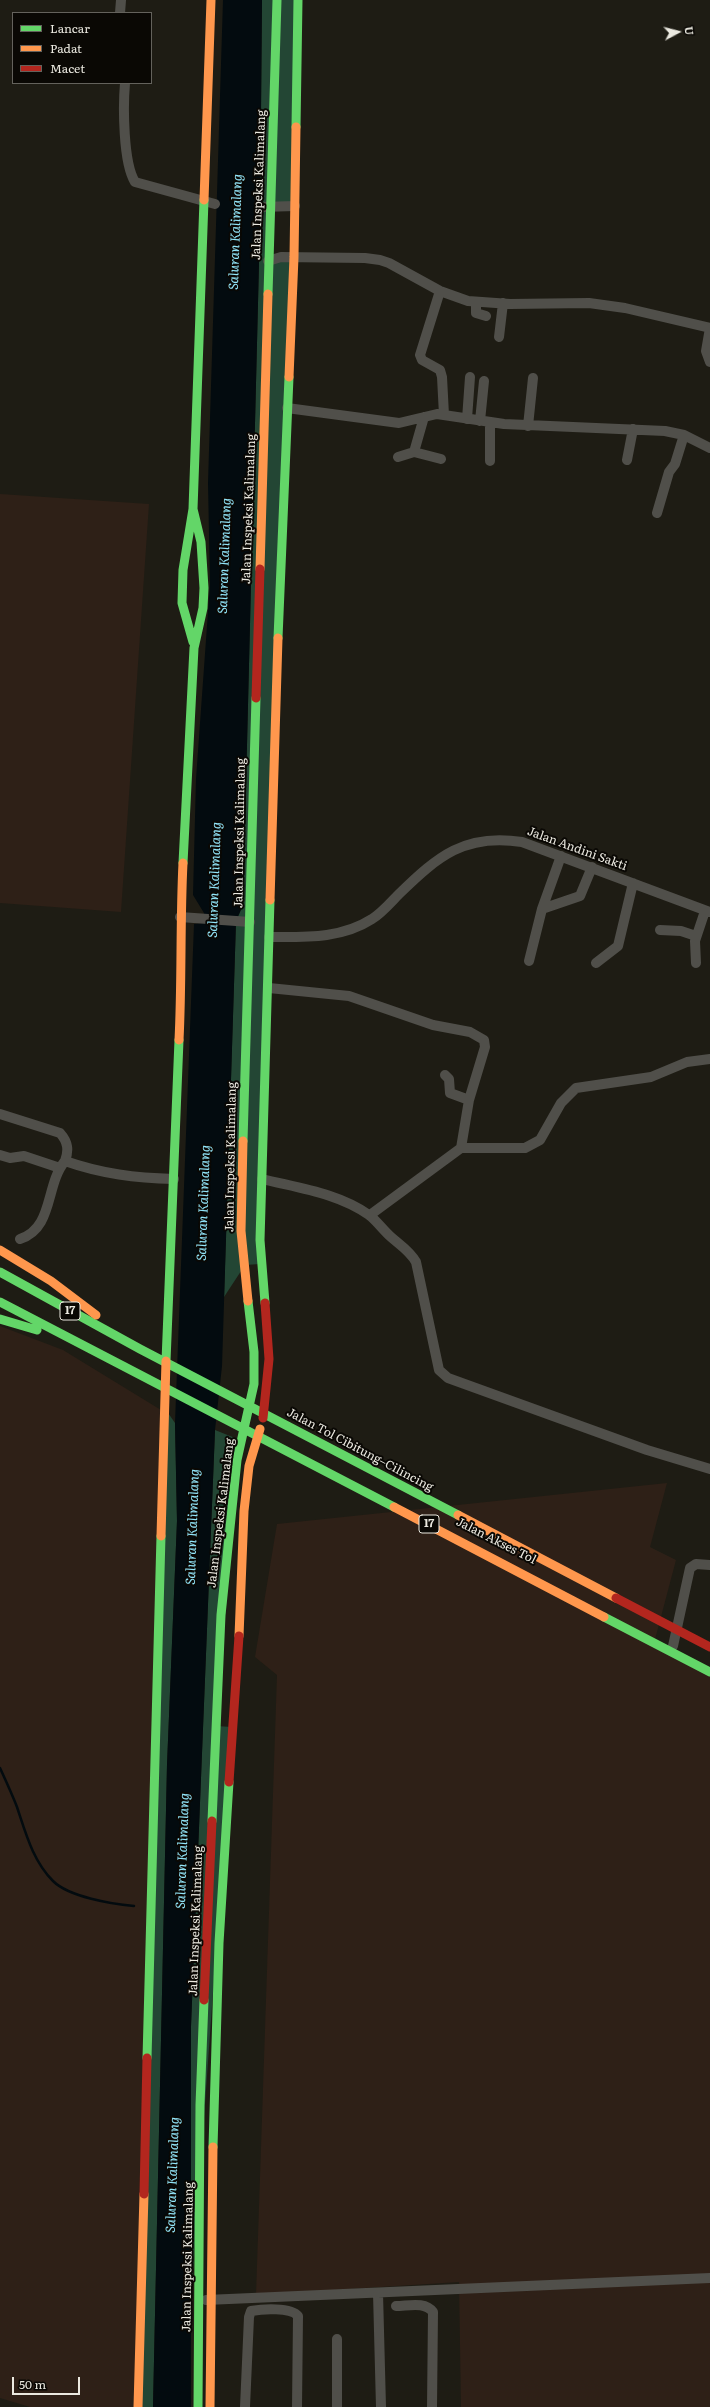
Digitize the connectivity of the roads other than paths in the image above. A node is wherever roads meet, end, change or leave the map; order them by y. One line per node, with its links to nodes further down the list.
1 (121, 0): 5 (street)
2 (211, 0): 7 (main road)
3 (277, 0): 9 (main road, Jalan Inspeksi Kalimalang)
4 (298, 0): 8 (main road)
5 (120, 12)
6 (125, 84): 7 (street)
7 (210, 203): 37 (main road)
8 (295, 206): 9 (street); 10 (main road)
9 (266, 207): 11 (main road, Jalan Inspeksi Kalimalang)
10 (294, 257): 11 (street); 12 (street); 22 (main road)
11 (268, 260): 46 (main road, Jalan Inspeksi Kalimalang)
12 (440, 291): 13 (street); 23 (street)
13 (476, 302): 14 (street); 15 (street)
14 (503, 303): 16 (street); 17 (street)
15 (486, 316)
16 (710, 328): 18 (street)
17 (499, 337)
18 (710, 362)
19 (470, 377): 25 (street)
20 (533, 378): 28 (street)
21 (484, 381): 26 (street)
22 (287, 408): 24 (street); 49 (main road)
23 (444, 415): 24 (street); 25 (street)
24 (424, 417): 32 (street)
25 (467, 420): 26 (street)
26 (480, 421): 27 (street)
27 (490, 422): 28 (street); 36 (street)
28 (528, 426): 29 (street)
29 (633, 429): 30 (street); 35 (street)
30 (684, 435): 31 (street); 38 (street)
31 (710, 448)
32 (414, 452): 33 (street); 34 (street)
33 (398, 457)
34 (441, 459)
35 (627, 460)
36 (490, 461)
37 (194, 509): 39 (main road); 39 (main road)
38 (657, 513)
39 (194, 648): 45 (main road)
40 (561, 856): 41 (street, Jalan Andini Sakti); 43 (street); 49 (street, Jalan Andini Sakti)
41 (592, 867): 42 (street, Jalan Andini Sakti); 43 (street)
42 (633, 883): 44 (street, Jalan Andini Sakti); 51 (street)
43 (542, 909): 50 (street)
44 (708, 911): 48 (street)
45 (180, 917): 46 (street); 61 (main road)
46 (246, 922): 67 (main road, Jalan Inspeksi Kalimalang)
47 (660, 930): 48 (street)
48 (696, 936): 52 (street)
49 (269, 937): 53 (main road)
50 (529, 961)
51 (596, 962)
52 (696, 963)
53 (268, 988): 56 (street); 62 (main road)
54 (710, 1059): 58 (street)
55 (445, 1075): 56 (street)
56 (469, 1100): 58 (street)
57 (0, 1114): 60 (street)
58 (461, 1148): 63 (street)
59 (0, 1155): 60 (street)
60 (63, 1165): 61 (street); 64 (street)
61 (174, 1179): 73 (main road)
62 (262, 1180): 63 (street); 66 (main road)
63 (370, 1216): 79 (street)
64 (20, 1239)
65 (0, 1250): 72 (main road)
66 (260, 1264): 67 (main road); 76 (main road)
67 (245, 1265): 75 (main road, Jalan Inspeksi Kalimalang)
68 (0, 1272): 72 (main road, Jalan Tol Cibitung–Cilincing / 17)
69 (0, 1302): 71 (main road, 17)
70 (0, 1319): 71 (main road)
71 (70, 1340): 86 (main road, 17)
72 (140, 1349): 83 (main road, Jalan Tol Cibitung–Cilincing / 17)
73 (166, 1366): 74 (main road); 75 (main road, Jalan Akses Tol)
74 (165, 1380): 77 (main road, Jalan Akses Tol); 101 (main road)
75 (248, 1410): 76 (main road, Jalan Akses Tol); 77 (main road, Jalan Inspeksi Kalimalang)
76 (263, 1418): 81 (main road, Jalan Akses Tol)
77 (244, 1421): 78 (main road, Jalan Akses Tol); 87 (main road, Jalan Inspeksi Kalimalang)
78 (260, 1429): 82 (main road, Jalan Akses Tol); 88 (main road, Jalan Inspeksi Kalimalang)
79 (710, 1469)
80 (710, 1565): 81 (street)
81 (677, 1634): 82 (street); 84 (main road, Jalan Akses Tol)
82 (673, 1646): 85 (main road, Jalan Akses Tol)
83 (710, 1647)
84 (710, 1652)
85 (710, 1666)
86 (710, 1672)
87 (216, 1726): 88 (main road); 89 (main road, Jalan Inspeksi Kalimalang)
88 (232, 1727): 90 (main road, Jalan Inspeksi Kalimalang)
89 (207, 1942): 90 (main road); 91 (main road, Jalan Inspeksi Kalimalang)
90 (219, 1943): 92 (main road, Jalan Inspeksi Kalimalang)
91 (200, 2105): 92 (main road); 94 (main road, Jalan Inspeksi Kalimalang)
92 (214, 2106): 93 (main road, Jalan Inspeksi Kalimalang)
93 (212, 2206): 94 (main road); 98 (main road, Jalan Inspeksi Kalimalang)
94 (201, 2207): 97 (main road, Jalan Inspeksi Kalimalang)
95 (710, 2278): 96 (street)
96 (378, 2293): 98 (street); 107 (street)
97 (198, 2300): 98 (street); 102 (main road, Jalan Inspeksi Kalimalang)
98 (212, 2301): 103 (main road, Jalan Inspeksi Kalimalang)
99 (396, 2306): 108 (street)
100 (337, 2339): 106 (street)
101 (138, 2407)
102 (198, 2407)
103 (210, 2407)
104 (244, 2407): 105 (street)
105 (297, 2407)
106 (337, 2407)
107 (381, 2407)
108 (432, 2407)

